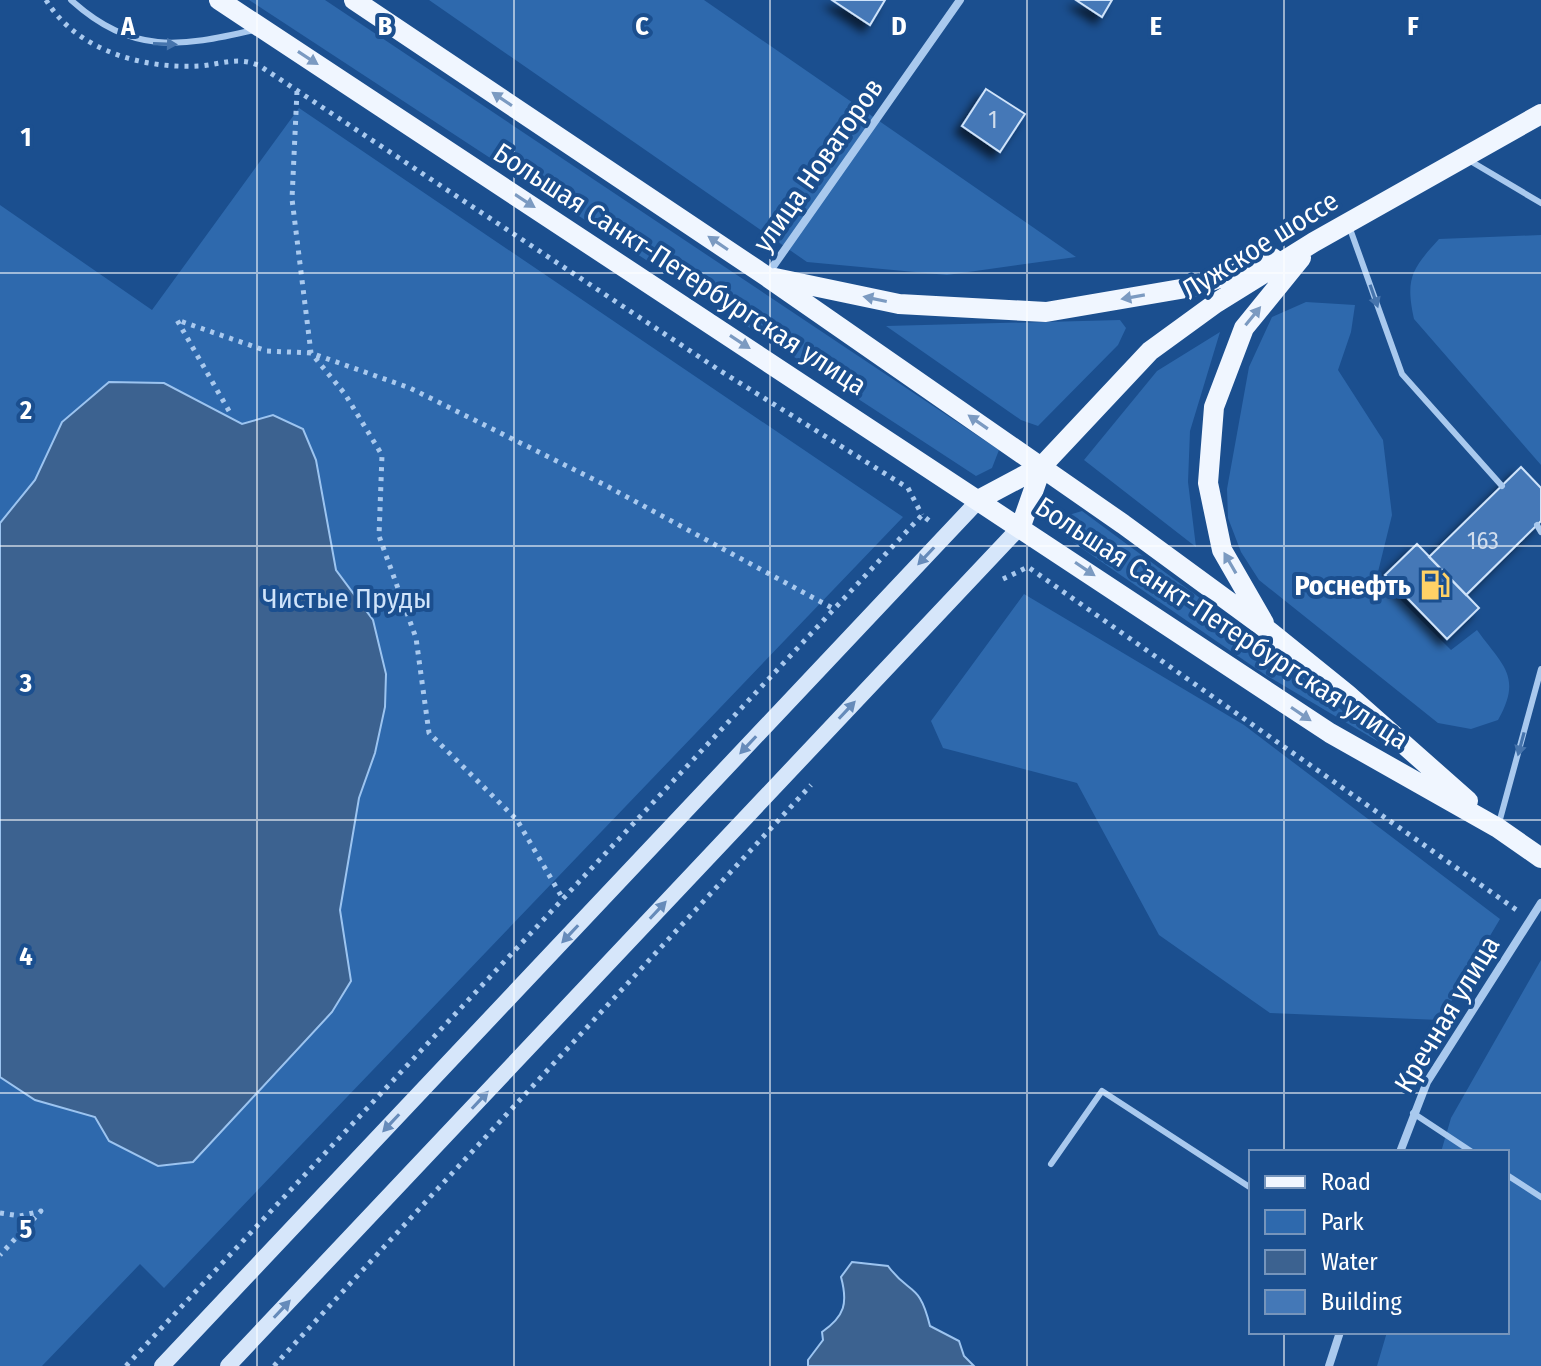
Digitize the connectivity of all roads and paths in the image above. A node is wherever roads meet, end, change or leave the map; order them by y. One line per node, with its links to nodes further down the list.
1 (46, 0): 7 (path)
2 (71, 0): 6 (lane, one-way to 6)
3 (219, 0): 6 (main road, Большая Санкт-Петербургская улица)
4 (354, 0): 13 (main road, Большая Санкт-Петербургская улица, one-way to 4)
5 (960, 0): 13 (street, улица Новаторов)
6 (261, 28): 18 (main road, Большая Санкт-Петербургская улица, one-way to 18)
7 (297, 90): 14 (path); 19 (path)
8 (1541, 114): 9 (main road, Лужское шоссе)
9 (1464, 157): 10 (lane); 11 (main road, Лужское шоссе)
10 (1541, 203)
11 (1348, 222): 12 (main road, Лужское шоссе); 17 (lane, one-way to 17)
12 (1314, 242): 13 (main road, one-way to 13); 16 (main road, Лужское шоссе); 23 (main road, one-way to 12)
13 (766, 276): 16 (main road, Большая Санкт-Петербургская улица, one-way to 13)
14 (311, 353): 15 (path); 22 (path); 27 (path)
15 (229, 411)
16 (1042, 466): 18 (main road, Лужское шоссе); 20 (main road, Лужское шоссе); 23 (main road, Большая Санкт-Петербургская улица)
17 (1502, 486)
18 (980, 499): 20 (main road, Большая Санкт-Петербургская улица); 40 (main road, one-way to 40)
19 (922, 515)
20 (1021, 526): 25 (main road, Большая Санкт-Петербургская улица, one-way to 25); 41 (main road, one-way to 20)
21 (999, 581): 29 (path)
22 (834, 609)
23 (1269, 631): 25 (main road, Большая Санкт-Петербургская улица)
24 (1541, 669): 25 (lane, one-way to 25)
25 (1498, 828): 26 (main road)
26 (1541, 858)
27 (563, 899)
28 (1541, 903): 29 (street, Кречная улица)
29 (1531, 919): 30 (street, Кречная улица)
30 (1413, 1113): 31 (street, Кречная улица); 32 (lane)
31 (1401, 1150)
32 (1469, 1150)
33 (1051, 1164): 35 (lane)
34 (1509, 1176): 36 (lane)
35 (1249, 1187)
36 (1541, 1197)
37 (0, 1213): 38 (path)
38 (0, 1255)
39 (1339, 1334): 42 (street)
40 (162, 1366)
41 (228, 1366)
42 (1329, 1366)

